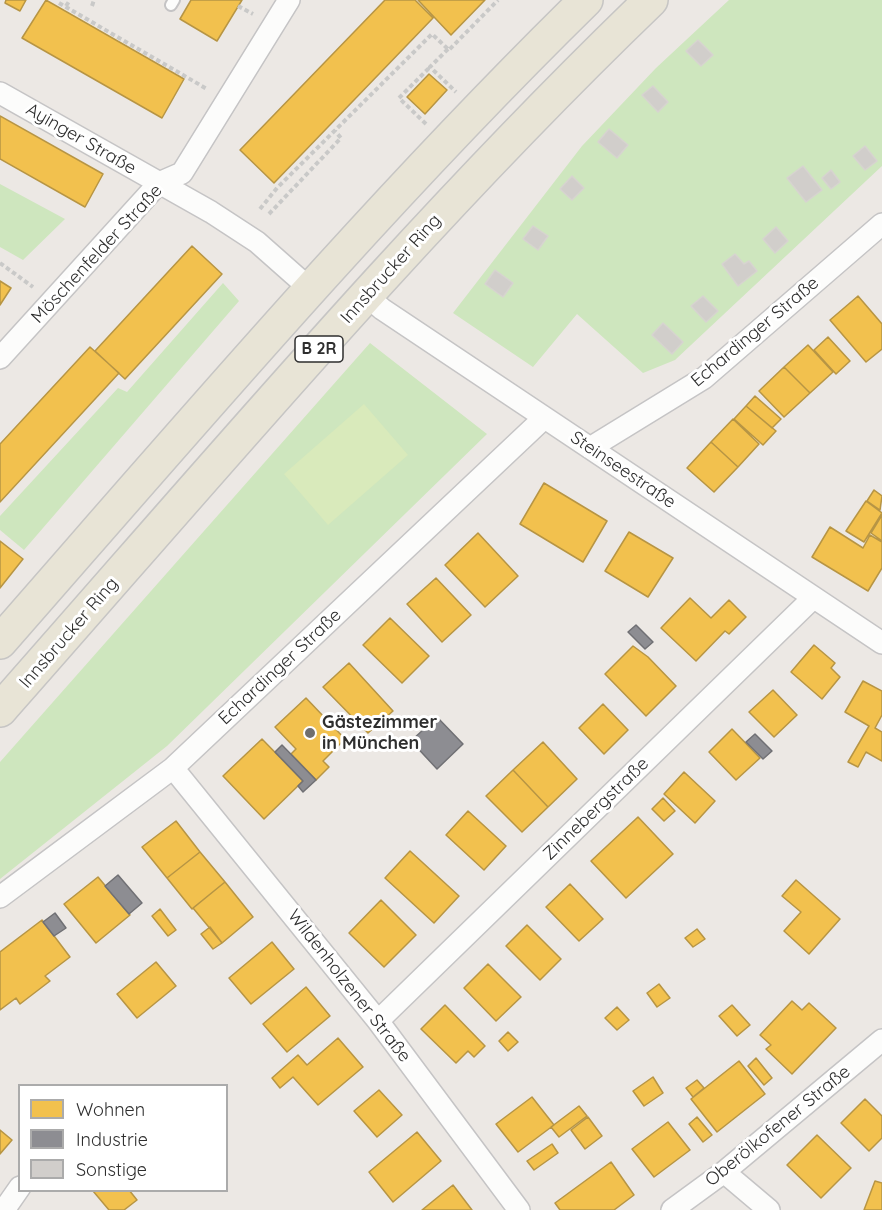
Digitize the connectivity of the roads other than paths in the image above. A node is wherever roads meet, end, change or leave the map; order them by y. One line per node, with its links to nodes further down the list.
1 (289, 0): 5 (street, Möschenfelder Straße)
2 (586, 0): 7 (main road, B 2R)
3 (651, 0): 8 (main road, Innsbrucker Ring / B 2R)
4 (0, 93): 5 (street, Ayinger Straße)
5 (159, 183): 7 (street, Ayinger Straße); 9 (street, Möschenfelder Straße)
6 (882, 224): 11 (street, Echardinger Straße)
7 (309, 288): 13 (main road, B 2R)
8 (366, 295): 10 (street, Steinseestraße); 15 (main road, Innsbrucker Ring / B 2R)
9 (0, 358)
10 (544, 418): 11 (street, Steinseestraße); 16 (street, Echardinger Straße)
11 (591, 448): 12 (street, Steinseestraße)
12 (813, 598): 14 (street, Steinseestraße); 18 (street, Zinnebergstraße)
13 (0, 642)
14 (882, 643)
15 (0, 710)
16 (173, 768): 17 (street, Echardinger Straße); 18 (street, Wildenholzener Straße)
17 (0, 897)
18 (378, 1021): 23 (street, Wildenholzener Straße)
19 (882, 1040): 20 (street, Oberölkofener Straße)
20 (724, 1172): 24 (street, Oberölkofener Straße); 25 (street)
21 (18, 1189): 22 (street)
22 (4, 1210)
23 (519, 1210)
24 (672, 1210)
25 (770, 1210)

